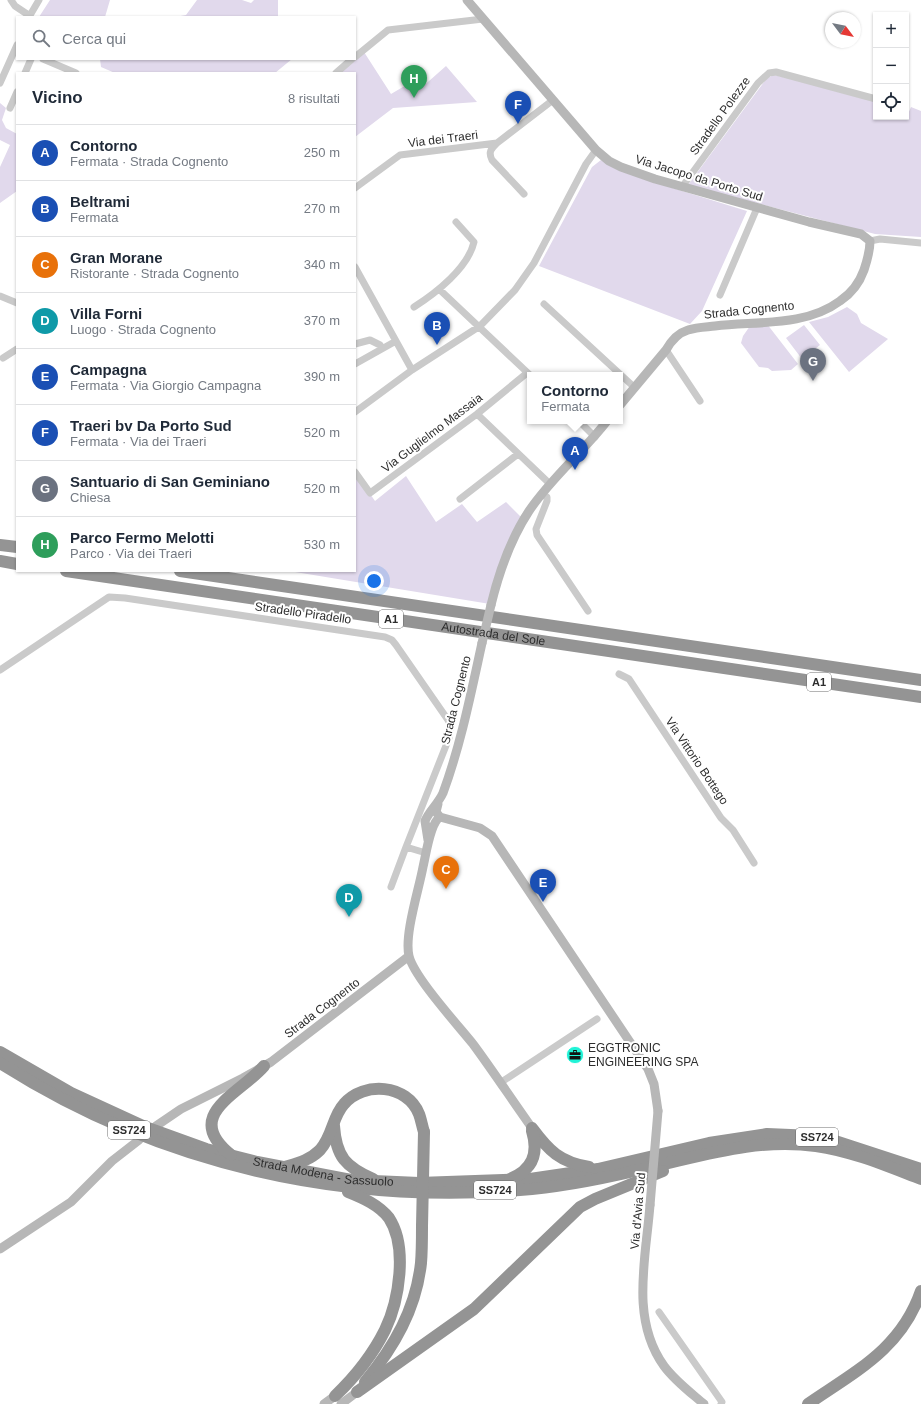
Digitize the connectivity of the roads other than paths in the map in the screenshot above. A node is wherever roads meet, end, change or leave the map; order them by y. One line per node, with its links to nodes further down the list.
1 (11, 0): 4 (street)
2 (39, 0): 4 (street)
3 (467, 0): 5 (street, Via Jacopo da Porto Sud)
4 (29, 16)
5 (483, 19): 7 (street); 17 (street, Via Jacopo da Porto Sud)
6 (16, 49): 14 (street)
7 (356, 56)
8 (31, 60): 11 (street)
9 (45, 60): 12 (street)
10 (351, 60): 13 (street)
11 (25, 72)
12 (74, 72)
13 (337, 72)
14 (0, 83)
15 (16, 94): 18 (street)
16 (873, 98): 22 (street, Stradello Polezze)
17 (554, 100): 19 (street, Via dei Traeri); 20 (street, Via Jacopo da Porto Sud)
18 (10, 108)
19 (497, 143): 21 (street, Via dei Traeri); 23 (street, Via dei Traeri)
20 (596, 150): 22 (street, Via Jacopo da Porto Sud); 35 (street)
21 (356, 187)
22 (682, 187): 24 (street, Via Jacopo da Porto Sud)
23 (524, 194)
24 (757, 208): 26 (street, Via Jacopo da Porto Sud); 30 (street)
25 (456, 222): 29 (street)
26 (870, 241): 27 (street); 40 (street, Strada Cognento)
27 (921, 243)
28 (356, 269): 36 (street)
29 (440, 290): 34 (street); 35 (street)
30 (720, 295)
31 (0, 296): 32 (street)
32 (16, 303)
33 (544, 304): 45 (street)
34 (414, 307)
35 (480, 326): 43 (street); 44 (street)
36 (396, 341): 38 (street); 43 (street)
37 (356, 344): 38 (street)
38 (382, 348): 42 (street)
39 (16, 350): 41 (street)
40 (666, 350): 48 (street, Strada Cognento); 50 (street)
41 (3, 358)
42 (356, 363)
43 (412, 370): 51 (street)
44 (527, 372)
45 (618, 372)
46 (527, 376): 52 (street, Via Guglielmo Massaia)
47 (623, 377): 48 (street)
48 (634, 387): 49 (street, Strada Cognento)
49 (623, 401)
50 (700, 401)
51 (356, 411)
52 (477, 414): 56 (street); 57 (street, Via Guglielmo Massaia)
53 (582, 424): 55 (street)
54 (605, 424): 55 (street, Strada Cognento)
55 (594, 438): 58 (street, Strada Cognento)
56 (518, 454): 58 (street); 60 (street)
57 (356, 473)
58 (547, 482): 59 (street, Strada Cognento)
59 (542, 495): 67 (street); 72 (street, Strada Cognento, bridge)
60 (460, 499)
61 (0, 545): 62 (highway)
62 (16, 547)
63 (0, 561): 64 (highway)
64 (16, 564)
65 (73, 572): 71 (highway, Autostrada del Sole / A1)
66 (187, 572): 70 (highway, Autostrada del Sole / A1)
67 (588, 611)
68 (0, 670): 74 (street, Stradello Piradello)
69 (619, 674): 76 (street, Via Vittorio Bottego)
70 (921, 680)
71 (921, 697)
72 (438, 804): 73 (street, Strada Cognento); 75 (street, Strada Cognento)
73 (439, 816): 75 (street, Strada Cognento); 107 (street, Via d'Avia Sud, bridge)
74 (406, 847): 75 (street); 77 (street)
75 (427, 850): 78 (street, Strada Cognento)
76 (754, 863)
77 (391, 886)
78 (409, 956): 82 (street, Strada Cognento); 83 (street)
79 (597, 1020): 83 (street)
80 (0, 1052): 89 (highway, Strada Modena - Sassuolo / SS724)
81 (0, 1064): 99 (highway, Strada Modena - Sassuolo / SS724)
82 (264, 1066): 85 (street, Strada Cognento); 89 (highway)
83 (500, 1083): 86 (street)
84 (334, 1124): 92 (highway); 96 (highway); 103 (highway, bridge)
85 (156, 1126)
86 (532, 1128): 93 (highway); 97 (highway)
87 (139, 1140): 100 (street)
88 (715, 1151): 90 (highway, SS724); 91 (highway, SS724); 104 (highway)
89 (232, 1156): 92 (highway, Strada Modena - Sassuolo / SS724)
90 (667, 1158): 93 (highway, Strada Modena - Sassuolo / SS724); 94 (highway, SS724); 99 (highway, Strada Modena - Sassuolo / SS724)
91 (887, 1166): 95 (highway, SS724); 98 (highway)
92 (281, 1168): 96 (highway, Strada Modena - Sassuolo / SS724)
93 (598, 1169): 97 (highway, Strada Modena - Sassuolo / SS724)
94 (921, 1169)
95 (921, 1179)
96 (380, 1182): 97 (highway, Strada Modena - Sassuolo / SS724)
97 (504, 1182)
98 (921, 1183)
99 (336, 1186): 105 (highway)
100 (0, 1248)
101 (921, 1292): 109 (highway)
102 (659, 1312): 108 (street)
103 (380, 1362): 104 (highway); 105 (highway)
104 (357, 1392): 105 (street)
105 (338, 1400): 106 (street)
106 (324, 1404)
107 (704, 1404)
108 (721, 1404)
109 (808, 1404)

